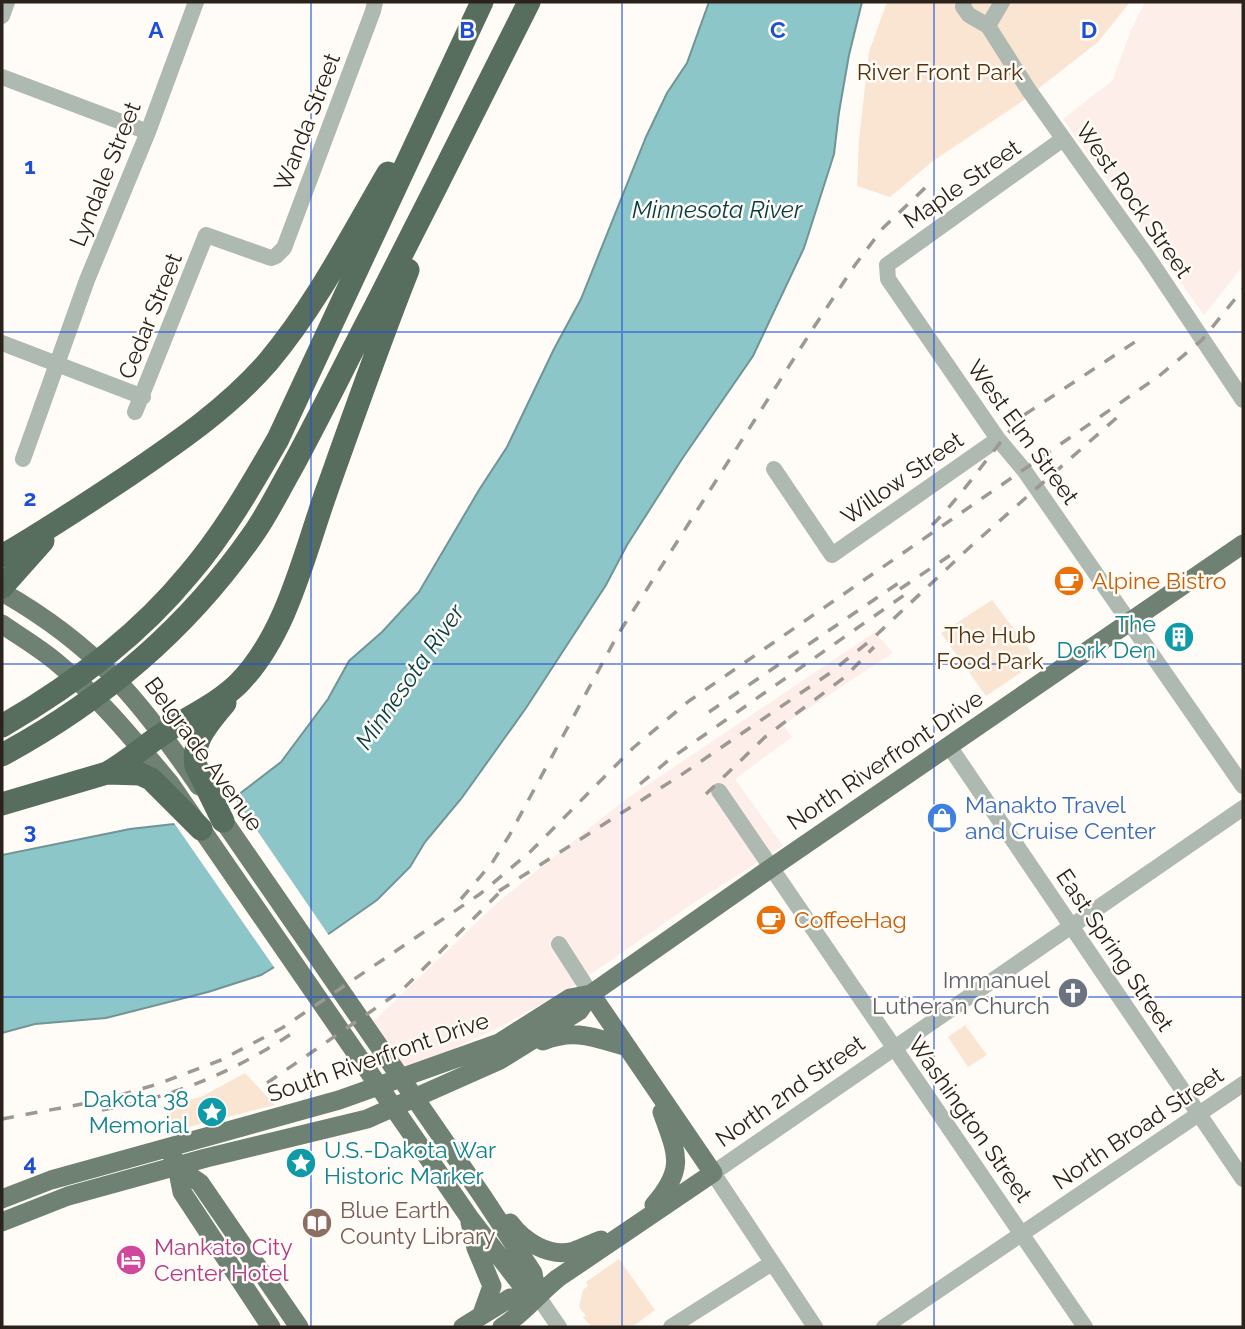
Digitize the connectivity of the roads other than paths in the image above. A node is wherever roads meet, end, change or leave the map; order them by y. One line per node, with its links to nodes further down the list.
1 (7, 2): 8 (street)
2 (196, 2): 12 (street, Lyndale Street)
3 (375, 2): 15 (street, Wanda Street)
4 (482, 2): 10 (highway)
5 (529, 2): 14 (highway)
6 (964, 2): 9 (street, West Rock Street)
7 (1002, 2): 9 (street)
8 (2, 16)
9 (988, 26): 13 (street, West Rock Street)
10 (454, 59): 25 (highway); 32 (highway)
11 (2, 77): 12 (street)
12 (148, 132): 18 (street, Lyndale Street)
13 (1063, 139): 16 (street, Maple Street); 20 (street, West Rock Street)
14 (459, 141): 31 (highway); 36 (highway)
15 (206, 235): 19 (street, Cedar Street)
16 (887, 265): 22 (street, West Elm Street)
17 (2, 343): 18 (street)
18 (57, 364): 19 (street); 23 (street, Lyndale Street)
19 (143, 397): 21 (street, Cedar Street)
20 (1243, 400)
21 (135, 412)
22 (998, 439): 24 (street, Willow Street); 29 (street, West Elm Street)
23 (23, 459)
24 (774, 469)
25 (62, 521): 27 (highway); 28 (highway)
26 (1243, 544): 29 (main road, North Riverfront Drive)
27 (2, 556)
28 (2, 590): 33 (main road, Belgrade Avenue)
29 (1129, 623): 34 (main road, North Riverfront Drive); 40 (street, West Elm Street)
30 (2, 624): 35 (main road, Belgrade Avenue)
31 (238, 685): 33 (highway); 37 (highway)
32 (2, 726)
33 (163, 733): 35 (highway); 37 (main road, Belgrade Avenue)
34 (949, 746): 46 (main road, North Riverfront Drive); 47 (street, East Spring Street)
35 (142, 749): 38 (highway); 39 (main road, Belgrade Avenue)
36 (2, 755)
37 (192, 768): 44 (highway)
38 (107, 773): 39 (highway); 42 (highway)
39 (165, 784): 45 (highway)
40 (1243, 786)
41 (719, 791): 46 (street, Washington Street)
42 (2, 804)
43 (1243, 808): 47 (street, North 2nd Street)
44 (223, 821): 60 (main road, Belgrade Avenue)
45 (201, 829): 62 (main road, Belgrade Avenue)
46 (771, 868): 49 (main road, North Riverfront Drive); 51 (street, Washington Street)
47 (1072, 925): 51 (street, North 2nd Street); 55 (street, East Spring Street)
48 (559, 944): 49 (street)
49 (591, 994): 50 (main road); 52 (main road, South Riverfront Drive); 56 (main road, South Riverfront Drive)
50 (627, 1047): 52 (main road); 53 (main road)
51 (893, 1049): 58 (street, North 2nd Street); 65 (street, Washington Street)
52 (500, 1060): 57 (main road, South Riverfront Drive)
53 (652, 1084): 58 (main road); 64 (main road)
54 (1243, 1084): 55 (street, North Broad Street)
55 (1199, 1115): 59 (street, East Spring Street); 65 (street, North Broad Street)
56 (169, 1148): 57 (main road); 61 (main road, South Riverfront Drive)
57 (177, 1167): 63 (main road, South Riverfront Drive); 69 (main road); 70 (main road)
58 (713, 1173): 64 (main road, North 2nd Street); 66 (street)
59 (1243, 1179)
60 (480, 1193): 64 (main road); 67 (main road)
61 (2, 1199)
62 (464, 1210): 67 (main road, Belgrade Avenue); 68 (main road)
63 (2, 1222)
64 (636, 1225): 67 (main road, North 2nd Street)
65 (1023, 1234): 76 (street, North Broad Street); 77 (street, Washington Street)
66 (772, 1263): 74 (street); 75 (street)
67 (537, 1295): 68 (main road, North 2nd Street); 72 (main road, North 2nd Street); 73 (street)
68 (482, 1314): 71 (main road, North 2nd Street)
69 (271, 1327)
70 (299, 1327)
71 (463, 1327)
72 (502, 1327)
73 (559, 1327)
74 (671, 1327)
75 (815, 1327)
76 (884, 1327)
77 (1085, 1327)

